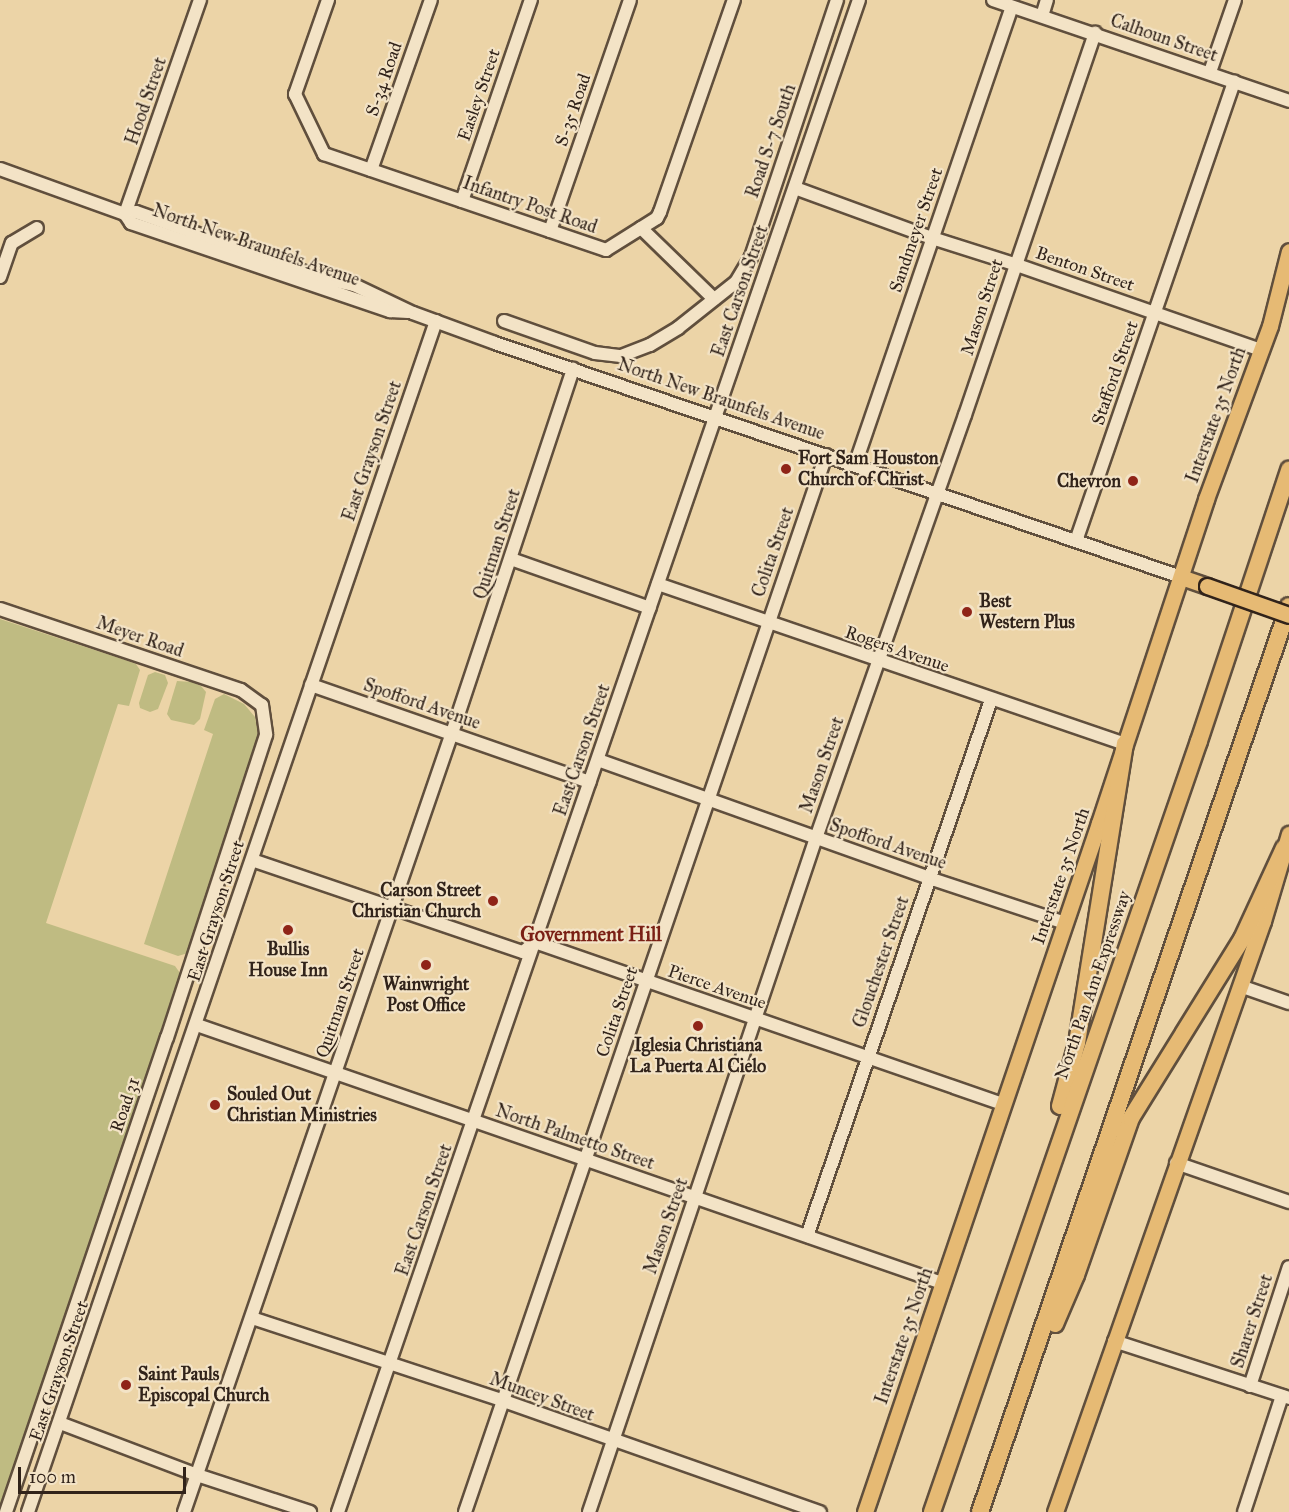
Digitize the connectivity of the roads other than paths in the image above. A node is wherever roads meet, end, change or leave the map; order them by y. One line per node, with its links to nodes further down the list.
1 (200, 0): 22 (street, Hood Street)
2 (328, 0): 19 (street, Infantry Post Road)
3 (431, 0): 19 (street, S-34 Road)
4 (531, 0): 21 (street, Easley Street)
5 (630, 0): 25 (street, S-35 Road)
6 (734, 0): 24 (street, Infantry Post Road)
7 (837, 0): 30 (street, Road S-7 South)
8 (859, 0): 20 (street, East Carson Street)
9 (993, 0): 12 (street, Calhoun Street)
10 (1047, 0): 13 (street)
11 (1234, 0): 15 (street)
12 (1012, 7): 13 (street, Calhoun Street); 26 (street, Sandmeyer Street)
13 (1042, 16): 14 (street, Calhoun Street)
14 (1095, 33): 15 (street, Calhoun Street); 28 (street, Mason Street)
15 (1210, 72): 16 (street, Calhoun Street)
16 (1234, 81): 17 (street, Calhoun Street); 31 (street, Stafford Street)
17 (1289, 101)
18 (0, 169): 22 (street, North New Braunfels Avenue)
19 (371, 170): 21 (street, Infantry Post Road)
20 (795, 188): 26 (street, Benton Street); 36 (street, East Carson Street)
21 (462, 201): 25 (street, Infantry Post Road)
22 (125, 214): 32 (street, North New Braunfels Avenue)
23 (37, 228): 29 (street)
24 (641, 228): 25 (street, Infantry Post Road); 30 (street)
25 (550, 231)
26 (932, 238): 28 (street, Benton Street); 39 (street, Sandmeyer Street)
27 (1289, 251): 34 (main road, Interstate 35 North)
28 (1014, 264): 31 (street, Benton Street); 41 (street, Mason Street)
29 (0, 277)
30 (714, 299): 33 (street, Road S-7 South)
31 (1154, 312): 34 (street, Benton Street); 43 (street, Stafford Street)
32 (436, 321): 35 (street, North New Braunfels Avenue); 53 (street, East Grayson Street)
33 (504, 321)
34 (1261, 350): 45 (main road, Interstate 35 North)
35 (573, 369): 36 (street, North New Braunfels Avenue); 44 (street, Quitman Street)
36 (716, 417): 38 (street, North New Braunfels Avenue); 46 (street, East Carson Street)
37 (1289, 454): 42 (highway)
38 (826, 455): 39 (street, North New Braunfels Avenue); 51 (street, Colita Street)
39 (855, 465): 41 (street, North New Braunfels Avenue)
40 (1289, 470): 42 (highway, North Pan Am Expressway)
41 (936, 494): 43 (street, North New Braunfels Avenue); 52 (street, Mason Street)
42 (1271, 529): 90 (highway, North Pan Am Expressway)
43 (1077, 541): 45 (street, North New Braunfels Avenue)
44 (511, 559): 48 (street); 56 (street, Quitman Street)
45 (1181, 577): 50 (main road, North New Braunfels Avenue, bridge); 57 (main road, Interstate 35 North)
46 (658, 584): 48 (street, East Carson Street); 51 (street, Rogers Avenue)
47 (1289, 606): 93 (highway)
48 (650, 608): 58 (street, East Carson Street)
49 (0, 609): 55 (street, Meyer Road)
50 (1289, 615)
51 (768, 624): 52 (street, Rogers Avenue); 60 (street, Colita Street)
52 (878, 661): 54 (street, Rogers Avenue); 61 (street, Mason Street)
53 (311, 685): 56 (street, Spofford Avenue); 63 (street, East Grayson Street)
54 (991, 700): 57 (street, Rogers Avenue); 64 (street, Glouchester Street)
55 (262, 708): 95 (street, Road 31)
56 (452, 733): 59 (street, Spofford Avenue); 65 (street, Quitman Street)
57 (1125, 744): 66 (main road, Interstate 35 North); 90 (highway)
58 (598, 760): 59 (street, East Carson Street); 60 (street, Spofford Avenue)
59 (590, 782): 67 (street, East Carson Street)
60 (707, 800): 61 (street, Spofford Avenue); 68 (street, Colita Street)
61 (816, 838): 64 (street, Spofford Avenue); 71 (street, Mason Street)
62 (1287, 841): 69 (main road); 93 (highway)
63 (252, 860): 65 (street); 72 (street, East Grayson Street)
64 (928, 878): 66 (street, Spofford Avenue); 73 (street, Glouchester Street)
65 (391, 908): 67 (street); 74 (street, Quitman Street)
66 (1065, 923): 75 (main road, Interstate 35 North)
67 (535, 942): 68 (street, Pierce Avenue); 76 (street, East Carson Street)
68 (646, 982): 71 (street, Pierce Avenue); 77 (street, Colita Street)
69 (1240, 986): 70 (street); 78 (main road)
70 (1289, 1003)
71 (756, 1019): 73 (street, Pierce Avenue); 79 (street, Mason Street)
72 (197, 1025): 74 (street, North Palmetto Street); 91 (street, East Grayson Street)
73 (868, 1058): 75 (street, Pierce Avenue); 81 (street, Glouchester Street)
74 (335, 1072): 76 (street, North Palmetto Street); 84 (street, Quitman Street)
75 (1004, 1104): 83 (main road, Interstate 35 North)
76 (475, 1121): 77 (street, North Palmetto Street); 86 (street, East Carson Street)
77 (585, 1161): 79 (street, North Palmetto Street); 89 (street, Colita Street)
78 (1176, 1163): 80 (street); 85 (main road)
79 (695, 1198): 81 (street, North Palmetto Street); 92 (street, Mason Street)
80 (1289, 1202)
81 (807, 1236): 83 (street, North Palmetto Street)
82 (1289, 1267): 87 (street, Sharer Street)
83 (942, 1282): 103 (main road, Interstate 35 North)
84 (252, 1318): 86 (street, Muncey Street); 94 (street, Quitman Street)
85 (1114, 1341): 87 (street); 106 (main road)
86 (389, 1365): 89 (street, Muncey Street); 99 (street, East Carson Street)
87 (1250, 1386): 88 (street)
88 (1286, 1397): 107 (street)
89 (504, 1401): 92 (street, Muncey Street); 100 (street, Colita Street)
90 (967, 1408): 104 (highway, North Pan Am Expressway)
91 (60, 1424): 94 (street); 96 (street, East Grayson Street)
92 (613, 1441): 101 (street, Mason Street); 102 (street, Muncey Street)
93 (999, 1458): 105 (highway)
94 (197, 1474): 97 (street, Quitman Street); 98 (street)
95 (6, 1512)
96 (28, 1512)
97 (184, 1512)
98 (310, 1512)
99 (339, 1512)
100 (465, 1512)
101 (589, 1512)
102 (820, 1512)
103 (865, 1512)
104 (932, 1512)
105 (981, 1512)
106 (1055, 1512)
107 (1244, 1512)

